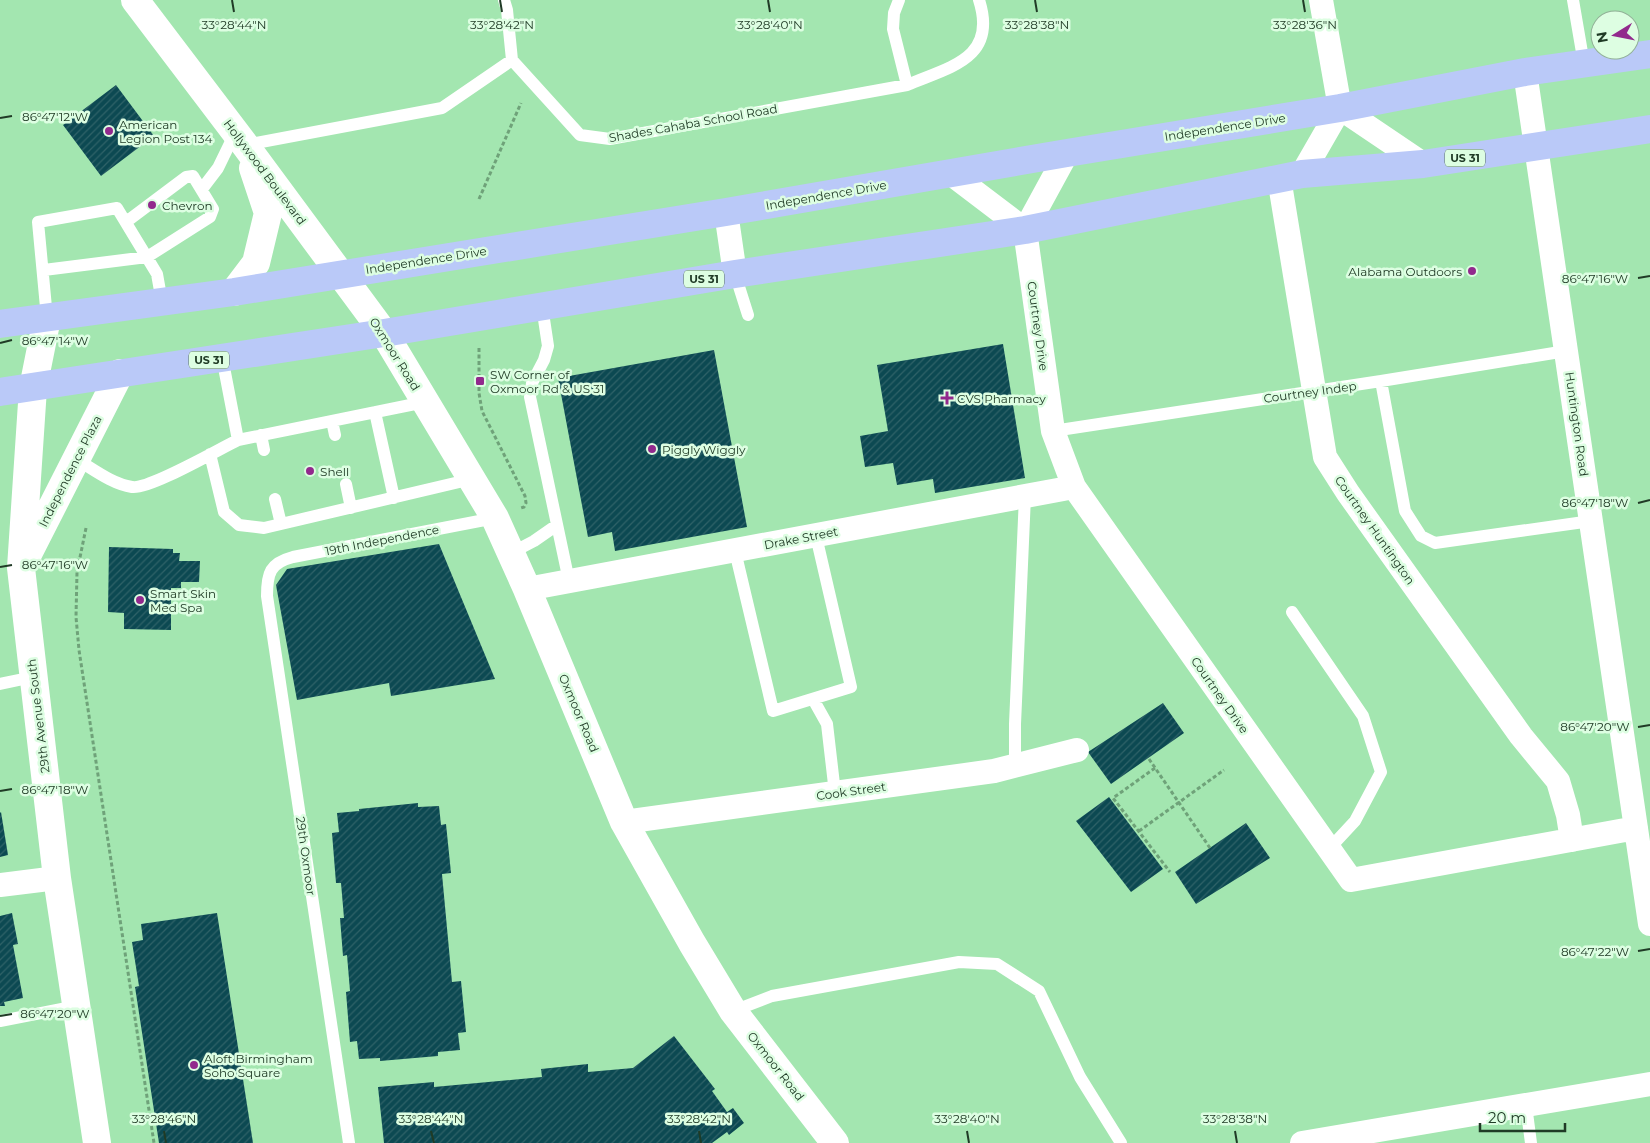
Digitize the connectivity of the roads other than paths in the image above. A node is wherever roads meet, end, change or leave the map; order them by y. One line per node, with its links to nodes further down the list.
1 (135, 0): 14 (main road, Hollywood Boulevard)
2 (504, 0): 8 (lane)
3 (899, 0): 11 (lane)
4 (979, 0): 11 (lane, Shades Cahaba School Road)
5 (1321, 0): 12 (street)
6 (1573, 0): 9 (lane)
7 (1650, 54): 9 (main road, Independence Drive)
8 (512, 60): 11 (lane, Shades Cahaba School Road); 14 (lane)
9 (1584, 64): 10 (main road, Independence Drive)
10 (1525, 72): 12 (main road, Independence Drive); 15 (street, Huntington Road)
11 (907, 85)
12 (1340, 108): 16 (main road, Independence Drive); 17 (street); 19 (street)
13 (1650, 129): 15 (main road, US 31)
14 (240, 139): 20 (lane); 26 (main road, Hollywood Boulevard); 28 (main road)
15 (1537, 147): 17 (main road, US 31); 35 (street, Huntington Road)
16 (1067, 153): 18 (main road, Independence Drive); 23 (street)
17 (1423, 164): 19 (main road, US 31)
18 (950, 174): 21 (main road, Independence Drive); 23 (street)
19 (1290, 176): 23 (main road, US 31); 40 (street, Courtney Huntington)
20 (202, 189): 22 (lane); 24 (lane)
21 (726, 212): 26 (main road, Independence Drive); 27 (street)
22 (126, 222): 24 (lane); 25 (lane)
23 (1025, 230): 27 (main road, US 31); 45 (street, Courtney Drive)
24 (147, 256): 25 (lane); 29 (lane)
25 (44, 270): 32 (lane)
26 (340, 273): 28 (main road, Independence Drive); 34 (main road, Oxmoor Road)
27 (735, 274): 30 (main road, US 31); 31 (lane)
28 (234, 292): 29 (main road, Independence Drive)
29 (162, 302): 32 (main road, Independence Drive)
30 (542, 306): 34 (main road, US 31); 62 (lane)
31 (748, 315)
32 (47, 318): 33 (main road, Independence Drive); 39 (main road, 29th Avenue South)
33 (0, 324)
34 (384, 333): 36 (main road, US 31); 42 (main road, Oxmoor Road)
35 (1566, 351): 38 (lane, Courtney Indep); 60 (street, Huntington Road)
36 (222, 358): 37 (main road, US 31); 48 (lane)
37 (120, 373): 39 (main road, US 31); 51 (main road, Independence Plaza)
38 (1381, 381): 40 (lane, Courtney Indep); 60 (lane)
39 (34, 388): 41 (main road, US 31); 66 (main road, 29th Avenue South)
40 (1315, 391): 45 (lane, Courtney Indep); 79 (street, Courtney Huntington)
41 (0, 392)
42 (425, 402): 43 (lane); 52 (main road, Oxmoor Road)
43 (375, 412): 44 (lane); 56 (lane)
44 (332, 421): 46 (lane); 47 (lane)
45 (1054, 431): 54 (street, Courtney Drive)
46 (261, 435): 48 (lane); 49 (lane)
47 (335, 435)
48 (238, 440): 50 (lane)
49 (264, 450)
50 (210, 454): 51 (lane); 61 (lane)
51 (76, 459): 66 (main road, Independence Plaza)
52 (472, 479): 56 (lane); 59 (main road, Oxmoor Road)
53 (346, 484): 58 (lane)
54 (1074, 487): 55 (street, Drake Street); 80 (street, Courtney Drive)
55 (1024, 496): 63 (street, Drake Street); 75 (lane)
56 (394, 498): 58 (lane)
57 (275, 499): 61 (lane)
58 (350, 508): 61 (lane)
59 (507, 514): 65 (main road, Oxmoor Road); 67 (lane, 19th Independence)
60 (1591, 521): 78 (street, Huntington Road)
61 (281, 524)
62 (556, 526): 65 (lane); 68 (lane)
63 (816, 536): 64 (street, Drake Street); 73 (lane)
64 (735, 551): 68 (street, Drake Street); 73 (lane)
65 (511, 553): 69 (main road, Oxmoor Road)
66 (21, 568): 71 (main road, 29th Avenue South)
67 (272, 568): 90 (lane, 29th Oxmoor)
68 (569, 581): 69 (street, Drake Street)
69 (527, 589): 77 (main road, Oxmoor Road)
70 (1292, 612): 80 (lane)
71 (33, 677): 72 (lane); 81 (main road, 29th Avenue South)
72 (0, 684)
73 (813, 699): 76 (lane)
74 (1077, 750): 75 (street, Cook Street)
75 (1015, 766): 76 (street, Cook Street)
76 (835, 793): 77 (street, Cook Street)
77 (624, 822): 85 (main road, Oxmoor Road)
78 (1636, 828): 79 (street, Courtney Drive); 83 (street, Huntington Road)
79 (1572, 840): 80 (street, Courtney Drive)
80 (1329, 849)
81 (57, 878): 82 (street); 84 (main road, 29th Avenue South)
82 (0, 885)
83 (1650, 924)
84 (76, 1006): 86 (lane); 89 (main road, 29th Avenue South)
85 (733, 1011): 91 (main road, Oxmoor Road); 92 (lane)
86 (0, 1020)
87 (1650, 1084): 88 (street)
88 (1526, 1105): 93 (street); 94 (lane)
89 (97, 1143)
90 (349, 1143)
91 (835, 1143)
92 (1121, 1143)
93 (1302, 1143)
94 (1532, 1143)

